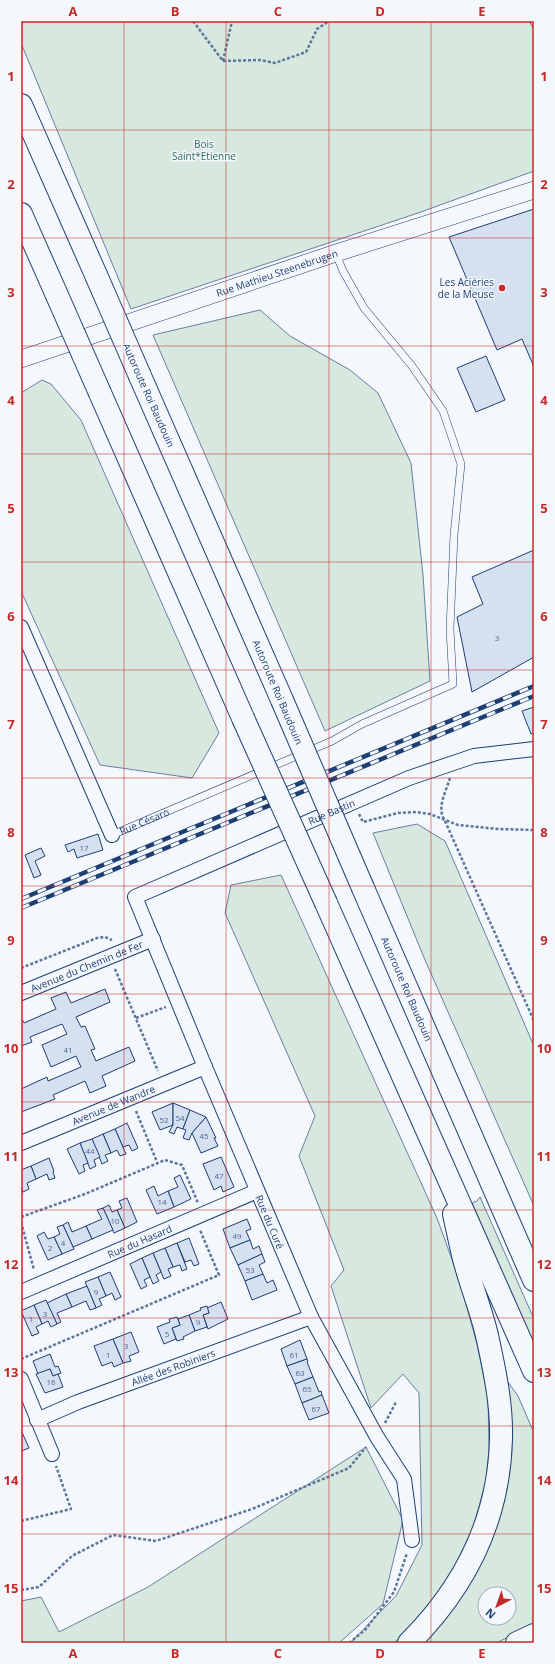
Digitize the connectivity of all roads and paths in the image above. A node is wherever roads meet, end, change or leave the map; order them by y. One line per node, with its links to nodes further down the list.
1 (193, 21): 4 (path)
2 (232, 21): 4 (path)
3 (329, 21): 4 (path)
4 (223, 61)
5 (21, 105): 29 (highway, Autoroute Roi Baudouin, bridge)
6 (534, 190): 8 (street, Rue Mathieu Steenebrugen)
7 (21, 214): 31 (highway, bridge)
8 (336, 253): 9 (street, Rue Mathieu Steenebrugen); 16 (lane, Rue Césaro)
9 (21, 359)
10 (21, 627): 16 (street, Rue Césaro)
11 (534, 749): 12 (street, Rue Bastin)
12 (449, 764): 13 (street, Rue Bastin); 14 (path)
13 (352, 803): 14 (path); 17 (street, Rue Bastin)
14 (445, 821): 15 (path); 24 (path)
15 (534, 830)
16 (112, 835)
17 (135, 896): 18 (street, Rue du Curé)
18 (153, 939): 19 (street, Avenue du Chemin de Fer); 22 (street, Rue du Curé)
19 (115, 955): 20 (path); 21 (street, Avenue du Chemin de Fer); 23 (path)
20 (21, 968)
21 (21, 993)
22 (178, 1002): 23 (path); 25 (street, Rue du Curé)
23 (136, 1018): 26 (path)
24 (534, 1021)
25 (205, 1067): 26 (street, Avenue de Wandre); 32 (street, Rue du Curé)
26 (164, 1084): 27 (street, Avenue de Wandre)
27 (130, 1098): 28 (street, Avenue de Wandre); 30 (path)
28 (21, 1143)
29 (476, 1148): 36 (highway); 37 (highway, Autoroute Roi Baudouin)
30 (157, 1162): 33 (path); 34 (path)
31 (445, 1170): 42 (highway); 53 (highway)
32 (257, 1191): 33 (street, Rue du Hasard); 40 (street, Rue du Curé)
33 (199, 1216): 38 (street, Rue du Hasard); 41 (path)
34 (21, 1217)
35 (21, 1222): 38 (path)
36 (534, 1242)
37 (534, 1280)
38 (38, 1284): 39 (street, Rue du Hasard)
39 (21, 1292)
40 (311, 1317): 45 (street, Allée des Robiniers); 46 (street, Rue du Curé)
41 (21, 1359)
42 (534, 1370)
43 (21, 1379): 45 (street)
44 (396, 1402): 46 (path)
45 (37, 1420): 47 (street)
46 (377, 1437): 49 (street, Rue du Curé); 50 (path)
47 (52, 1454): 48 (path)
48 (21, 1520)
49 (412, 1540): 52 (path)
50 (21, 1590)
51 (534, 1635): 54 (highway)
52 (349, 1643)
53 (409, 1643)
54 (517, 1643)

